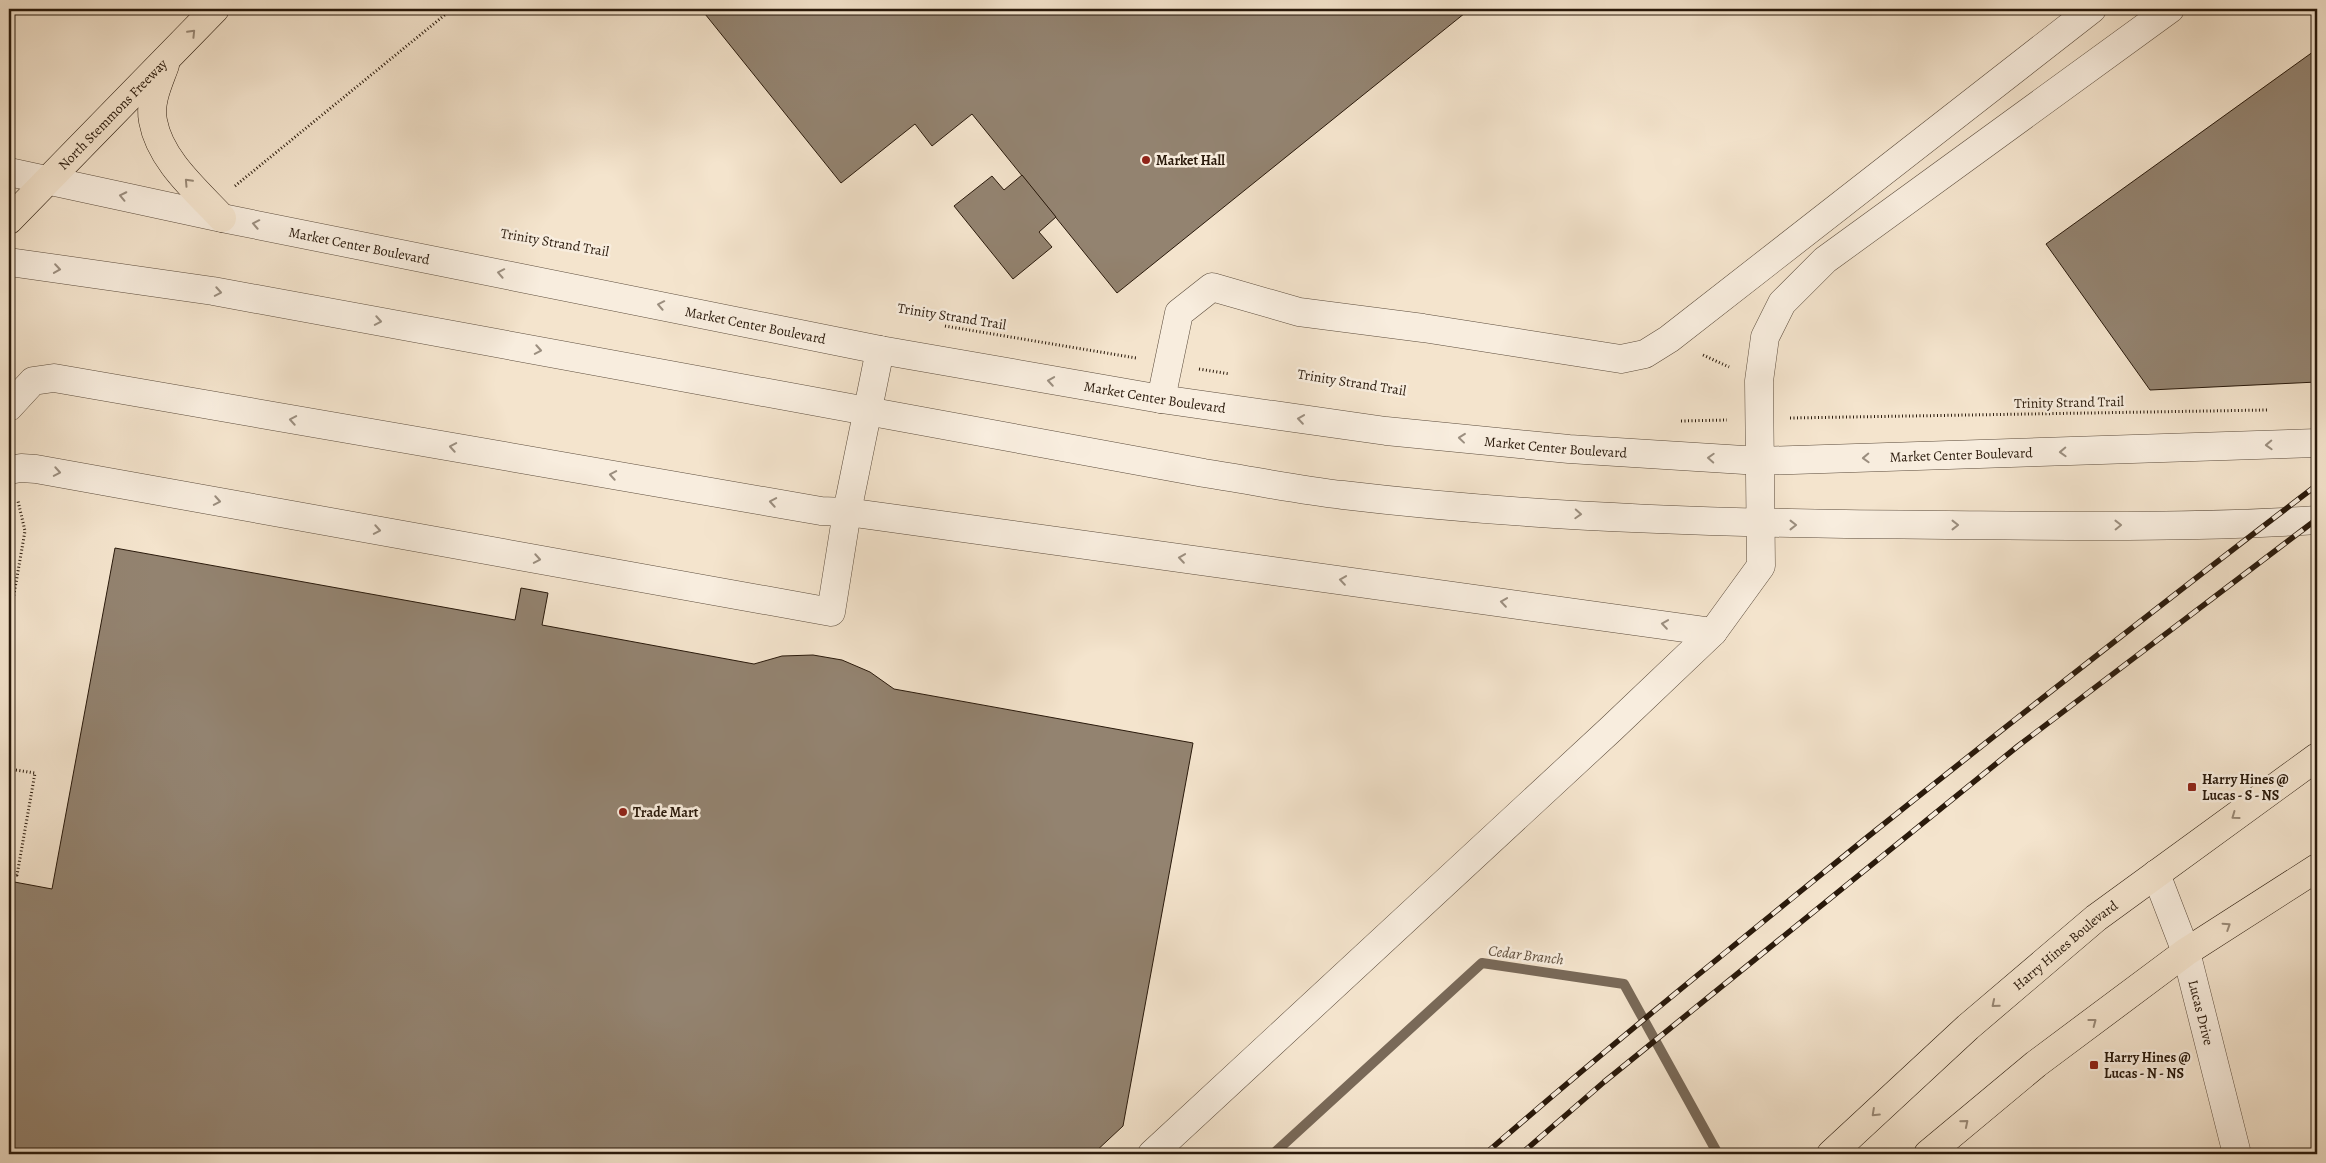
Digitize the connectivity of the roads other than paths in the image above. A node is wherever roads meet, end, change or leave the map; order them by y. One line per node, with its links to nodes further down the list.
1 (215, 9): 4 (main road, North Stemmons Freeway, one-way to 1)
2 (2092, 9): 11 (street)
3 (2170, 9): 15 (street)
4 (169, 57): 6 (main road, North Stemmons Freeway); 7 (main road, one-way to 4)
5 (9, 172): 6 (street, Market Center Boulevard)
6 (50, 179): 7 (street, Market Center Boulevard, one-way to 6); 8 (main road, North Stemmons Freeway)
7 (222, 218): 10 (street, Market Center Boulevard, one-way to 7)
8 (9, 220)
9 (9, 262): 13 (street, one-way to 13)
10 (880, 350): 11 (street, Market Center Boulevard, one-way to 10); 13 (street)
11 (1162, 399): 15 (street, Market Center Boulevard, one-way to 11)
12 (9, 406): 17 (street, one-way to 12)
13 (867, 410): 17 (street); 19 (street, one-way to 19)
14 (2317, 443): 15 (street, Market Center Boulevard, one-way to 15)
15 (1760, 461): 19 (street)
16 (9, 470): 17 (street, one-way to 17)
17 (847, 512): 20 (street, one-way to 17)
18 (2317, 520): 19 (street, one-way to 18)
19 (1759, 524): 20 (street)
20 (1713, 632): 25 (street)
21 (2317, 757): 23 (main road, Harry Hines Boulevard, one-way to 23)
22 (2317, 868): 24 (main road, one-way to 22)
23 (2156, 874): 24 (street, Lucas Drive); 26 (main road, Harry Hines Boulevard, one-way to 26)
24 (2186, 952): 27 (main road, one-way to 24); 28 (street, Lucas Drive)
25 (1152, 1154)
26 (1831, 1154)
27 (1928, 1154)
28 (2237, 1154)

